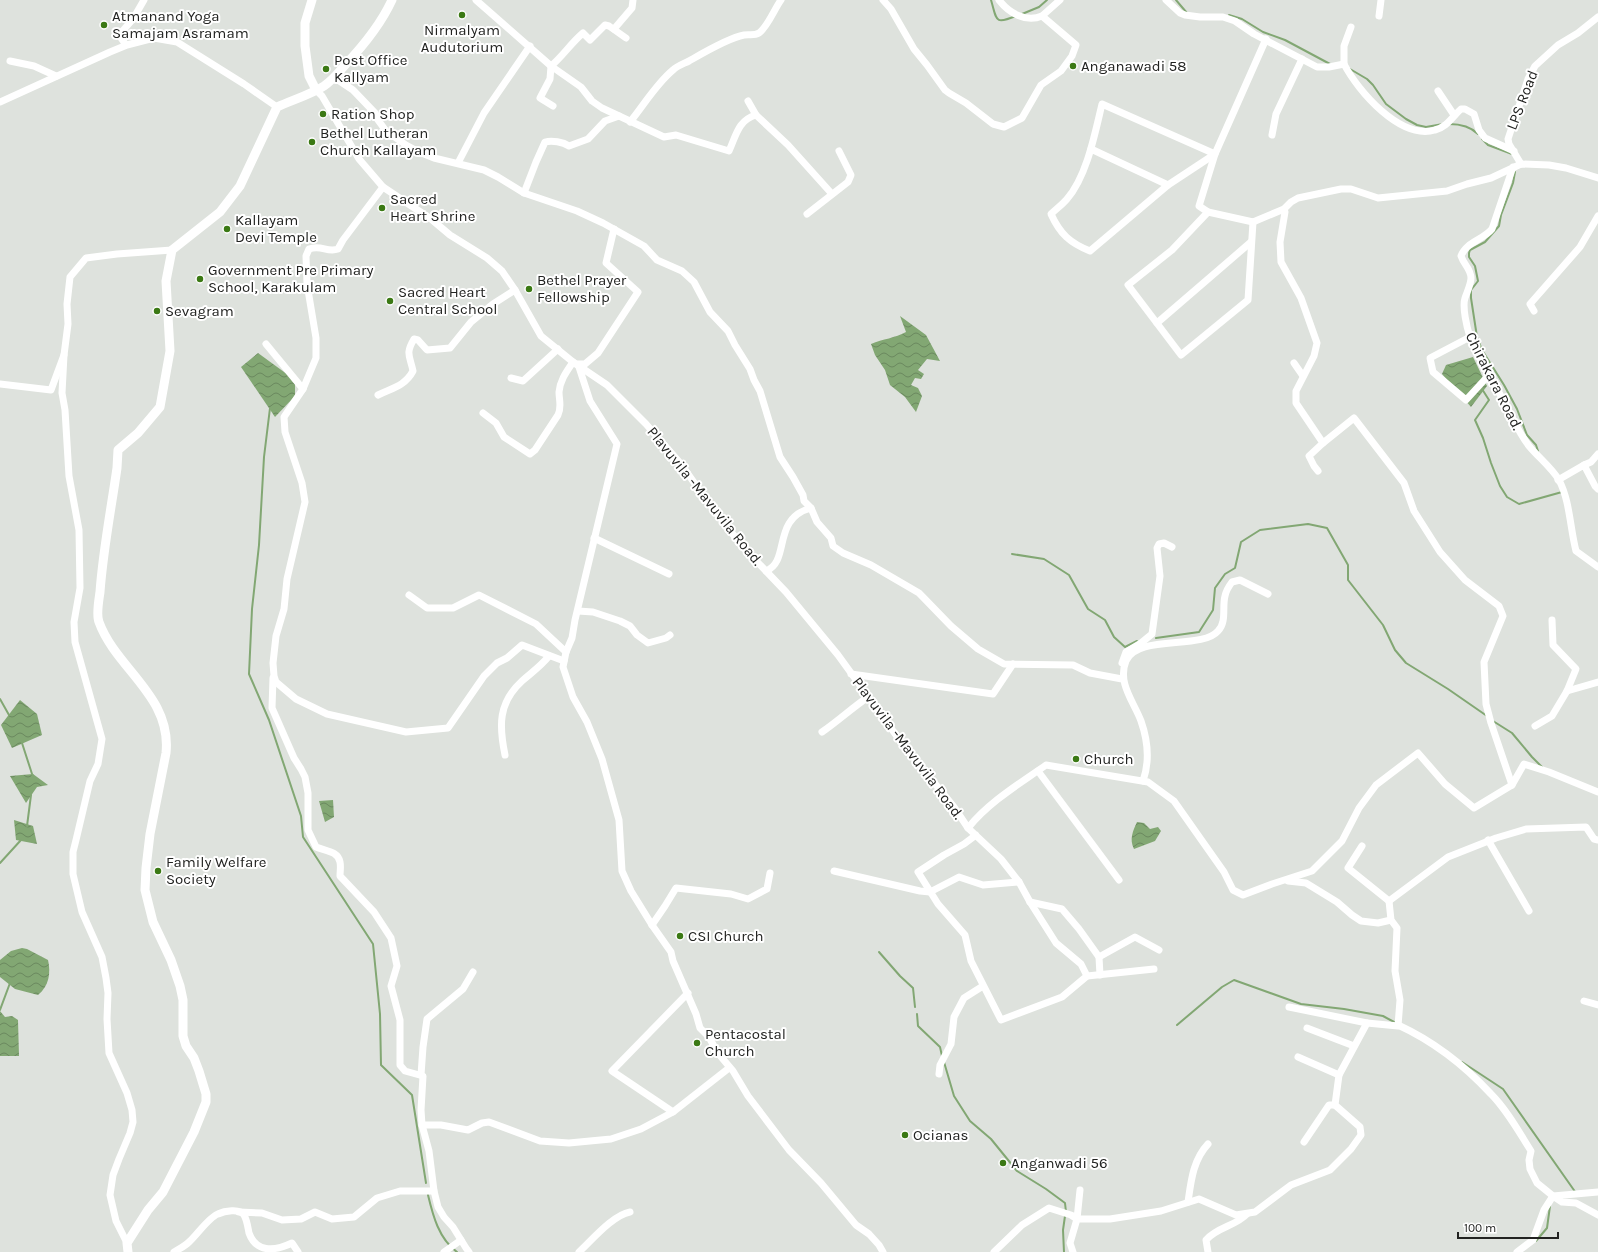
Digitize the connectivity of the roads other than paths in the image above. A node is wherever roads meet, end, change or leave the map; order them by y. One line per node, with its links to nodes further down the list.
1 (144, 0): 19 (street)
2 (312, 0): 27 (street)
3 (392, 0): 26 (street)
4 (476, 0): 20 (street)
5 (633, 0): 16 (street)
6 (781, 0): 36 (street)
7 (883, 0): 12 (street)
8 (999, 0): 12 (street)
9 (1060, 0): 12 (street)
10 (1166, 0): 18 (street)
11 (1381, 0): 13 (street)
12 (1042, 16)
13 (1379, 16)
14 (1598, 17): 40 (street, LPS Road)
15 (1351, 27): 23 (street)
16 (614, 29): 17 (street); 24 (street)
17 (626, 38)
18 (1266, 39): 21 (street); 41 (street)
19 (126, 45): 25 (street); 32 (street)
20 (530, 46): 24 (street); 42 (street)
21 (1302, 59): 23 (street); 37 (street)
22 (10, 61): 25 (street)
23 (1344, 64): 34 (street)
24 (551, 66): 31 (street); 35 (street)
25 (56, 76): 30 (street)
26 (335, 78): 27 (street); 42 (street)
27 (316, 90): 32 (street); 47 (street, Plavuvila -Mavuvila Road.)
28 (1438, 91): 34 (street)
29 (748, 101): 33 (street)
30 (0, 102)
31 (553, 106)
32 (277, 107): 57 (street)
33 (756, 115): 36 (street); 49 (street)
34 (1454, 115): 40 (street)
35 (619, 116): 36 (street); 48 (street)
36 (630, 122)
37 (1272, 135)
38 (1091, 149): 41 (street); 46 (street); 46 (street)
39 (839, 151): 49 (street)
40 (1514, 151): 43 (street, LPS Road)
41 (1215, 154): 46 (street); 51 (street)
42 (458, 163): 48 (street)
43 (1521, 164): 44 (street); 45 (street)
44 (1513, 167): 50 (street); 61 (street, Chirakara Road.)
45 (1598, 178)
46 (1168, 185)
47 (383, 187): 58 (street, Plavuvila -Mavuvila Road.); 71 (street)
48 (524, 194): 55 (street)
49 (832, 194): 52 (street)
50 (1284, 208): 54 (street); 67 (street)
51 (1208, 212): 54 (street); 60 (street)
52 (807, 214)
53 (1598, 216): 59 (street)
54 (1253, 222): 56 (street)
55 (614, 229): 65 (street); 80 (street)
56 (1251, 242): 60 (street); 60 (street)
57 (172, 250): 64 (street); 162 (street)
58 (515, 290): 63 (street, Plavuvila -Mavuvila Road.); 72 (street)
59 (1534, 310)
60 (1157, 323)
61 (1470, 337): 68 (street, Chirakara Road.); 68 (street)
62 (266, 344): 71 (street)
63 (558, 349): 65 (street, Plavuvila -Mavuvila Road.); 69 (street)
64 (64, 355): 70 (street); 162 (street)
65 (575, 363): 73 (street); 81 (street); 84 (street, Plavuvila -Mavuvila Road.)
66 (1294, 363): 67 (street)
67 (1303, 376): 74 (street)
68 (1488, 376): 78 (street, Chirakara Road.)
69 (511, 378)
70 (0, 384)
71 (303, 389): 96 (street)
72 (378, 395)
73 (483, 413)
74 (1323, 443): 77 (street); 106 (street)
75 (1598, 454): 76 (street)
76 (1584, 465): 78 (street); 79 (street)
77 (1318, 471)
78 (1558, 480): 83 (street, Chirakara Road.)
79 (1598, 489)
80 (811, 508): 84 (street); 94 (street)
81 (594, 538): 85 (street); 88 (street)
82 (1172, 546): 97 (street)
83 (1598, 567)
84 (766, 571): 95 (street, Plavuvila -Mavuvila Road.)
85 (669, 574)
86 (1268, 594): 97 (street)
87 (409, 595): 91 (street)
88 (578, 611): 90 (street); 91 (street)
89 (1552, 620): 99 (street)
90 (670, 635)
91 (566, 652): 93 (street)
92 (549, 656): 93 (street); 96 (street); 103 (street)
93 (564, 662): 125 (street)
94 (1013, 664): 95 (street); 97 (street)
95 (851, 674): 100 (street, Plavuvila -Mavuvila Road.)
96 (274, 676): 144 (street)
97 (1122, 679): 105 (street)
98 (1598, 682): 99 (street)
99 (1567, 691): 101 (street)
100 (868, 697): 102 (street); 108 (street, Plavuvila -Mavuvila Road.)
101 (1535, 726)
102 (822, 732)
103 (505, 755)
104 (1038, 771): 105 (street, Plavuvila -Mavuvila Road.); 108 (street, Plavuvila -Mavuvila Road.); 116 (street)
105 (1146, 779): 117 (street, Plavuvila -Mavuvila Road.)
106 (1512, 785): 107 (street); 114 (street, Plavuvila -Mavuvila Road.)
107 (1598, 792)
108 (968, 828): 109 (street)
109 (976, 835): 118 (street); 120 (street)
110 (1488, 840): 111 (street); 121 (street); 123 (street)
111 (1598, 840)
112 (1362, 846): 121 (street)
113 (834, 871): 120 (street)
114 (1312, 871): 117 (street, Plavuvila -Mavuvila Road.); 119 (street)
115 (770, 873): 125 (street)
116 (1119, 880)
117 (1283, 880): 119 (street)
118 (1019, 882): 120 (street); 122 (street)
119 (1306, 883): 124 (street)
120 (930, 892): 132 (street)
121 (1389, 901): 124 (street)
122 (1030, 902): 127 (street); 131 (street)
123 (1529, 911)
124 (1391, 920): 138 (street)
125 (652, 925): 133 (street)
126 (1159, 950): 127 (street)
127 (1099, 957): 130 (street)
128 (1154, 969): 130 (street)
129 (473, 972): 144 (street)
130 (1100, 975): 131 (street)
131 (1087, 976): 132 (street)
132 (983, 986): 143 (street)
133 (688, 993): 142 (street); 147 (street)
134 (1584, 1001): 135 (street)
135 (1598, 1005)
136 (1289, 1007): 137 (street)
137 (1367, 1023): 138 (street); 140 (street)
138 (1398, 1023): 154 (street)
139 (1307, 1028): 140 (street)
140 (1354, 1046): 145 (street)
141 (1298, 1057): 145 (street)
142 (729, 1068): 147 (street); 168 (street)
143 (939, 1074)
144 (421, 1075): 148 (street)
145 (1339, 1075): 146 (street)
146 (1334, 1104): 149 (street); 158 (street)
147 (673, 1112): 148 (street)
148 (422, 1125): 152 (street)
149 (1304, 1142)
150 (1208, 1144): 155 (street)
151 (1080, 1190): 160 (street)
152 (434, 1191): 156 (street); 161 (street)
153 (1598, 1192): 154 (street)
154 (1553, 1196): 159 (street); 172 (street)
155 (1188, 1202): 158 (street); 160 (street)
156 (240, 1212): 163 (street); 164 (street)
157 (630, 1212): 167 (street)
158 (1246, 1214): 171 (street)
159 (1598, 1216)
160 (1077, 1219): 169 (street); 170 (street)
161 (460, 1240): 165 (street); 166 (street)
162 (128, 1248)
163 (174, 1252)
164 (298, 1252)
165 (444, 1252)
166 (469, 1252)
167 (579, 1252)
168 (883, 1252)
169 (994, 1252)
170 (1073, 1252)
171 (1208, 1252)
172 (1517, 1252)

